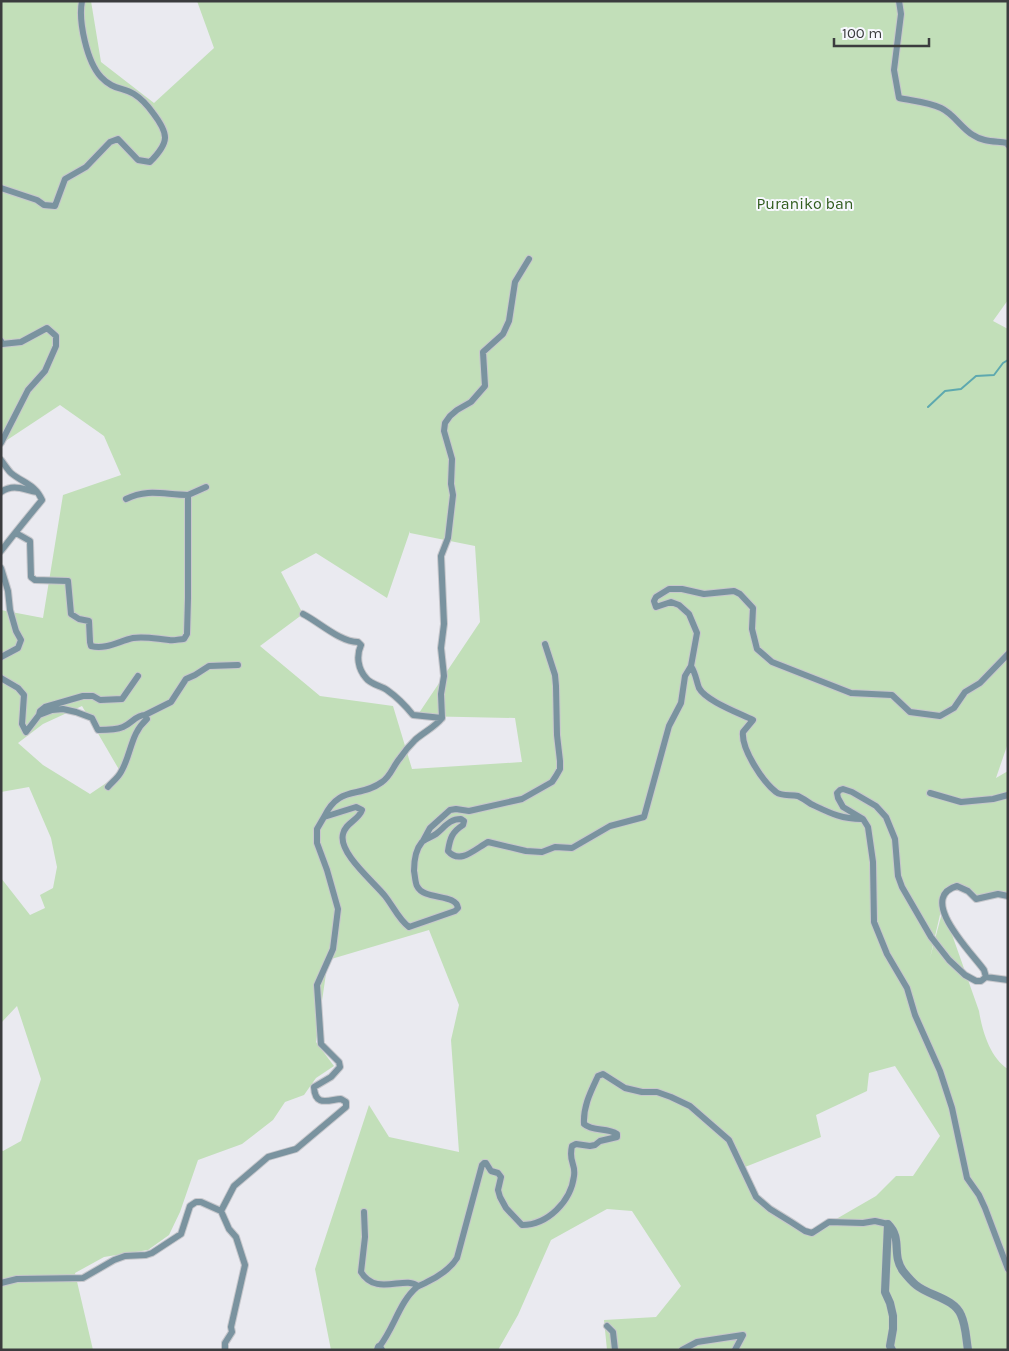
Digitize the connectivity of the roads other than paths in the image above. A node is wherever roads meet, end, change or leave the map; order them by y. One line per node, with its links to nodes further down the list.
1 (82, 1): 4 (street)
2 (900, 1): 3 (street)
3 (1008, 145)
4 (1, 188)
5 (529, 259): 27 (street)
6 (1, 341): 7 (street)
7 (1, 443)
8 (1, 460): 11 (street)
9 (206, 487): 12 (street)
10 (1, 492): 11 (street)
11 (38, 493): 14 (street)
12 (188, 495): 13 (street); 14 (street)
13 (126, 499)
14 (16, 533): 15 (street)
15 (1, 551)
16 (1, 568): 20 (street)
17 (303, 614): 27 (street)
18 (545, 644): 33 (street)
19 (1008, 654): 22 (street)
20 (1, 657)
21 (238, 665): 26 (street)
22 (690, 666): 32 (street); 33 (street)
23 (138, 676): 25 (street)
24 (1, 678): 25 (street)
25 (39, 715): 26 (street)
26 (145, 715): 28 (street)
27 (442, 718): 31 (street)
28 (108, 787)
29 (930, 793): 30 (street)
30 (1008, 795)
31 (324, 817): 33 (street); 37 (street)
32 (863, 819): 35 (street); 40 (street)
33 (422, 842)
34 (1008, 896): 35 (street)
35 (986, 977): 36 (street)
36 (1008, 980)
37 (221, 1210): 41 (street); 45 (street)
38 (364, 1212): 42 (street)
39 (888, 1224): 42 (street); 49 (street); 50 (street)
40 (1008, 1270)
41 (1, 1283)
42 (418, 1286): 44 (street)
43 (607, 1326): 46 (street)
44 (380, 1349)
45 (225, 1350)
46 (615, 1350)
47 (682, 1350): 48 (street)
48 (735, 1350)
49 (892, 1350)
50 (968, 1350)

